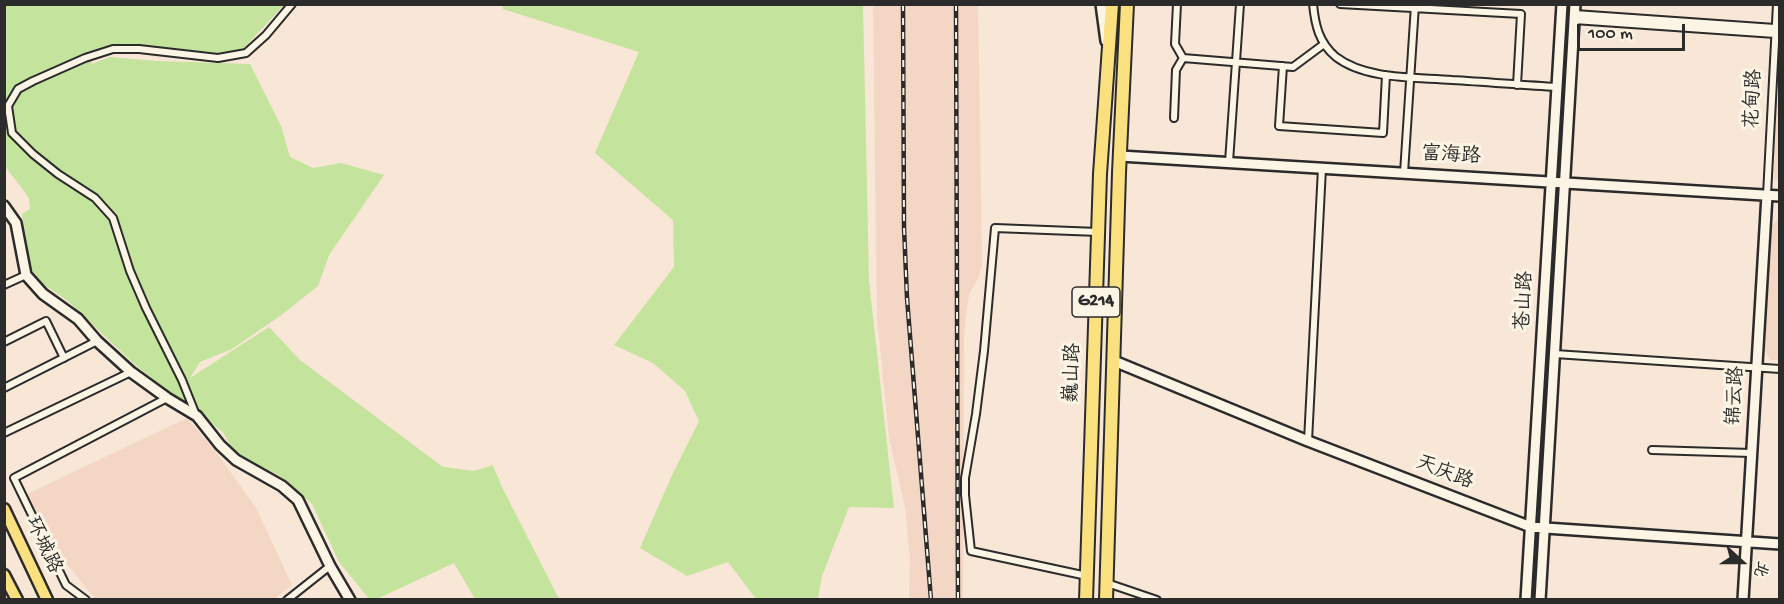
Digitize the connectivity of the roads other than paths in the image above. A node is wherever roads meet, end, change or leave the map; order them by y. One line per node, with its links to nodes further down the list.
1 (292, 4): 47 (street)
2 (1101, 4): 16 (street)
3 (1112, 4): 16 (highway, 巍山路 / G214)
4 (1127, 4): 25 (highway, 巍山路 / G214)
5 (1176, 4): 15 (street)
6 (1240, 4): 17 (street)
7 (1313, 4): 14 (street)
8 (1340, 4): 11 (street)
9 (1562, 4): 22 (street, 苍山路)
10 (1777, 4): 13 (street, 花甸路)
11 (1414, 6): 20 (street); 21 (street)
12 (1575, 13): 13 (street); 30 (street, 苍山路)
13 (1775, 31): 23 (street, 花甸路)
14 (1324, 44): 18 (street); 19 (street)
15 (1183, 58): 17 (street); 24 (street)
16 (1108, 61): 34 (highway, 巍山路 / G214)
17 (1236, 63): 18 (street); 26 (street)
18 (1283, 66): 19 (street)
19 (1386, 75): 20 (street)
20 (1410, 76): 21 (street); 28 (street)
21 (1517, 85): 22 (street)
22 (1557, 87): 29 (street, 苍山路)
23 (1776, 94): 31 (street, 花甸路)
24 (1174, 118)
25 (1120, 156): 26 (street, 富海路); 41 (highway, 巍山路 / G214)
26 (1229, 162): 27 (street, 富海路)
27 (1322, 168): 28 (street, 富海路); 49 (street)
28 (1404, 173): 29 (street, 富海路)
29 (1551, 182): 30 (street, 富海路); 53 (street, 苍山路)
30 (1565, 182): 31 (street, 富海路); 39 (street, 苍山路)
31 (1767, 195): 32 (street, 富海路); 42 (street, 锦云路)
32 (1779, 196)
33 (4, 206): 35 (street)
34 (1098, 232): 59 (highway, 巍山路 / G214); 59 (street)
35 (26, 274): 36 (street); 37 (street)
36 (4, 285)
37 (97, 340): 40 (street); 44 (street)
38 (4, 342): 40 (street)
39 (1554, 354): 42 (street); 54 (street, 苍山路)
40 (64, 358): 45 (street)
41 (1114, 361): 49 (street, 天庆路); 60 (highway, 巍山路 / G214)
42 (1756, 368): 43 (street); 51 (street, 锦云路)
43 (1779, 369)
44 (131, 372): 46 (street); 48 (street)
45 (4, 388)
46 (166, 398): 47 (street); 63 (street)
47 (197, 416): 57 (street)
48 (4, 433)
49 (1308, 441): 53 (street, 天庆路)
50 (1652, 450): 51 (street)
51 (1751, 453): 55 (street, 锦云路)
52 (4, 509): 62 (main road, 环城路)
53 (1531, 527): 54 (street, 天庆路); 69 (street, 苍山路)
54 (1544, 528): 55 (street, 天庆路); 70 (street, 苍山路)
55 (1746, 542): 56 (street, 天庆路); 71 (street, 锦云路)
56 (1779, 544)
57 (330, 566): 64 (street); 65 (street)
58 (4, 575): 61 (main road)
59 (1087, 576): 60 (highway); 66 (highway, 巍山路 / G214)
60 (1106, 582): 67 (highway, 巍山路 / G214); 68 (street)
61 (17, 600)
62 (47, 600)
63 (86, 600)
64 (287, 600)
65 (350, 600)
66 (1086, 600)
67 (1106, 600)
68 (1157, 600)
69 (1526, 600)
70 (1540, 600)
71 (1743, 600)

